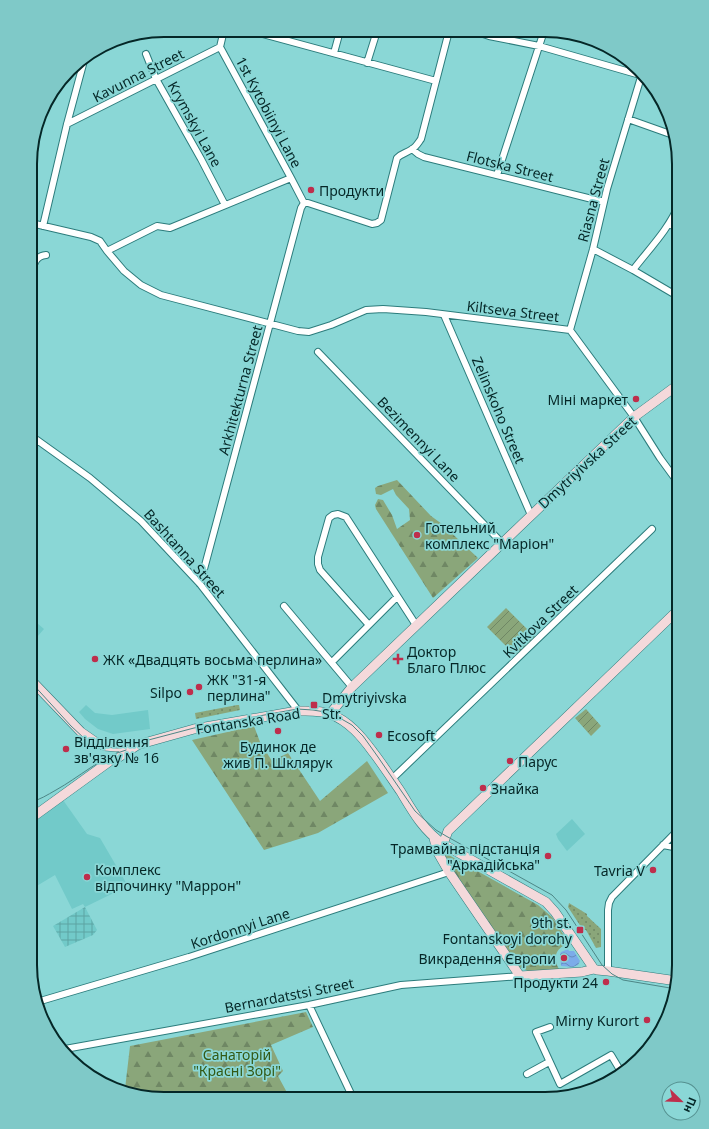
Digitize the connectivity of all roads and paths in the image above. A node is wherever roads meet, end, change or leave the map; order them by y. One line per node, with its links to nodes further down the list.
1 (222, 37): 9 (street, 1st Kytobiinyi Lane)
2 (274, 37): 10 (street)
3 (338, 37): 10 (street)
4 (375, 37): 12 (street)
5 (447, 37): 17 (street)
6 (494, 37): 8 (street)
7 (542, 37): 8 (street)
8 (539, 46): 14 (street); 22 (street)
9 (220, 47): 15 (street, Kavunna Street); 23 (street, 1st Kytobiinyi Lane)
10 (334, 53): 12 (street)
11 (146, 54): 15 (street, Krymskyi Lane)
12 (367, 63): 17 (street)
13 (82, 67): 19 (street)
14 (635, 74)
15 (156, 79): 19 (street, Kavunna Street); 26 (street, Krymskyi Lane)
16 (640, 80): 18 (street, Riasna Street)
17 (436, 81): 21 (street)
18 (628, 119): 20 (street); 24 (street, Riasna Street)
19 (67, 124): 30 (street)
20 (668, 133)
21 (412, 149): 22 (street, Flotska Street); 25 (street)
22 (497, 175): 24 (street, Flotska Street)
23 (291, 178): 25 (street, 1st Kytobiinyi Lane); 26 (street)
24 (604, 202): 32 (street, Riasna Street)
25 (304, 204): 41 (street, Arkhitekturna Street)
26 (225, 205): 33 (street)
27 (672, 219): 29 (street)
28 (37, 224): 30 (street, Kiltseva Street)
29 (669, 224): 31 (street); 37 (street)
30 (43, 226): 33 (street, Kiltseva Street)
31 (672, 226)
32 (593, 249): 37 (street); 42 (street, Riasna Street)
33 (107, 251): 38 (street, Kiltseva Street)
34 (46, 255): 35 (street)
35 (37, 259)
36 (117, 270): 38 (street)
37 (633, 270): 39 (street)
38 (124, 271): 41 (street, Kiltseva Street)
39 (672, 294)
40 (444, 315): 41 (street, Kiltseva Street); 42 (street, Kiltseva Street); 48 (street, Zelinskoho Street)
41 (270, 324): 51 (street, Arkhitekturna Street)
42 (570, 330): 45 (street, Kiltseva Street)
43 (318, 352): 50 (street, Bezimennyi Lane)
44 (672, 389): 45 (main road, Dmytriyivska Street)
45 (634, 417): 47 (street, Kiltseva Street); 48 (main road, Dmytriyivska Street)
46 (38, 440): 51 (street, Bashtanna Street)
47 (672, 474)
48 (531, 515): 50 (main road, Dmytriyivska Street)
49 (652, 529): 65 (street, Kvitkova Street)
50 (502, 543): 56 (main road, Dmytriyivska Street)
51 (200, 584): 60 (street, Bashtanna Street)
52 (398, 597): 55 (street); 55 (street); 56 (street)
53 (284, 606): 57 (street)
54 (672, 616): 69 (main road)
55 (369, 625): 57 (street)
56 (416, 625): 59 (main road, Dmytriyivska Street)
57 (332, 662): 59 (street)
58 (37, 686): 63 (main road, Fontanska Road)
59 (352, 686): 61 (main road, Dmytriyivska Street)
60 (297, 711): 61 (main road, Fontanska Road); 62 (main road, Fontanska Road)
61 (330, 714): 65 (main road, Fontanska Road)
62 (137, 745): 63 (main road, Fontanska Road); 64 (main road)
63 (110, 746): 64 (main road)
64 (110, 761): 66 (main road)
65 (392, 779): 69 (main road, Fontanska Road)
66 (37, 814)
67 (672, 836): 68 (street)
68 (663, 845): 70 (street); 73 (street)
69 (443, 847): 71 (main road, Fontanska Road); 72 (main road)
70 (672, 847)
71 (449, 872): 74 (main road, Fontanska Road); 76 (street, Kordonnyi Lane)
72 (594, 969): 73 (main road); 74 (main road)
73 (608, 971): 75 (main road)
74 (520, 976): 77 (street, Bernardatstsi Street)
75 (671, 980)
76 (42, 1000)
77 (309, 1005): 79 (street, Bernardatstsi Street); 83 (street)
78 (550, 1027): 80 (street)
79 (68, 1048)
80 (549, 1062): 81 (street); 82 (street)
81 (619, 1068)
82 (527, 1074)
83 (350, 1092)

